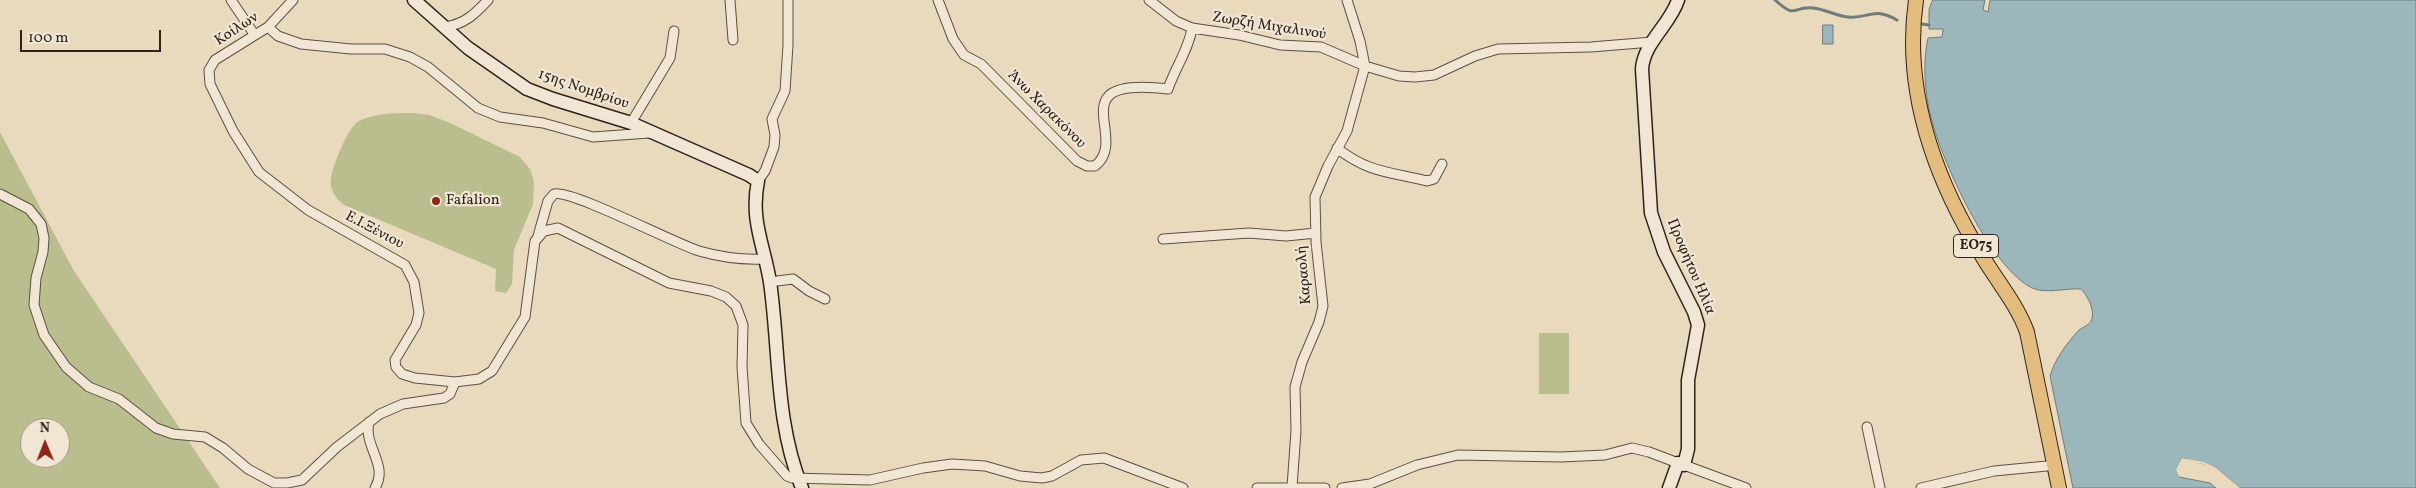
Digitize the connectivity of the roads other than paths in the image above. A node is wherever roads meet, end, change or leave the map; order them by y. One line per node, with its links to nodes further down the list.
1 (231, 0): 17 (street)
2 (293, 0): 13 (street, Κοίλων)
3 (414, 0): 14 (main road, 15ης Νομβρίου)
4 (488, 0): 14 (street)
5 (730, 0): 18 (street)
6 (938, 0): 15 (street, Άνω Χαρακόνου)
7 (1149, 0): 15 (street, Ζωρζή Μιχαλινού)
8 (1347, 0): 21 (street)
9 (1678, 0): 19 (main road, Προφήτου Ηλία)
10 (1909, 0): 38 (main road, ΕΟ75)
11 (1916, 0): 52 (main road, ΕΟ75)
12 (786, 1): 26 (street)
13 (268, 27): 17 (street, Κοίλων); 23 (street)
14 (445, 27): 22 (main road, 15ης Νομβρίου)
15 (1192, 28): 21 (street, Ζωρζή Μιχαλινού)
16 (674, 31): 22 (street)
17 (254, 34): 20 (street, Κοίλων)
18 (733, 40)
19 (1652, 42): 21 (street, Ζωρζή Μιχαλινού); 37 (main road, Προφήτου Ηλία)
20 (215, 60): 34 (street, Ε.Ι.Ξένιου)
21 (1365, 66): 24 (street, Καραολή)
22 (631, 123): 23 (main road, 15ης Νομβρίου)
23 (649, 133): 26 (main road, 15ης Νομβρίου)
24 (1338, 148): 25 (street); 28 (street, Καραολή)
25 (1442, 164)
26 (758, 182): 31 (main road)
27 (0, 194): 35 (street)
28 (1316, 233): 30 (street); 41 (street, Καραολή)
29 (538, 236): 31 (street, Ε.Ι.Ξένιου); 34 (street, Ε.Ι.Ξένιου); 39 (street)
30 (1163, 239)
31 (764, 259): 32 (main road)
32 (770, 282): 33 (street); 39 (main road)
33 (825, 299)
34 (455, 382): 35 (street)
35 (369, 422): 42 (street)
36 (1866, 427): 49 (street)
37 (1681, 464): 46 (street); 47 (main road, Προφήτου Ηλία); 48 (street)
38 (2047, 466): 50 (street); 51 (main road, ΕΟ75)
39 (801, 484): 40 (street)
40 (1166, 486): 43 (street)
41 (1292, 487): 44 (street); 45 (street)
42 (375, 488)
43 (1183, 488)
44 (1257, 488)
45 (1325, 488)
46 (1342, 488)
47 (1669, 488)
48 (1746, 488)
49 (1880, 488)
50 (1921, 488)
51 (2052, 488)
52 (2059, 488)

